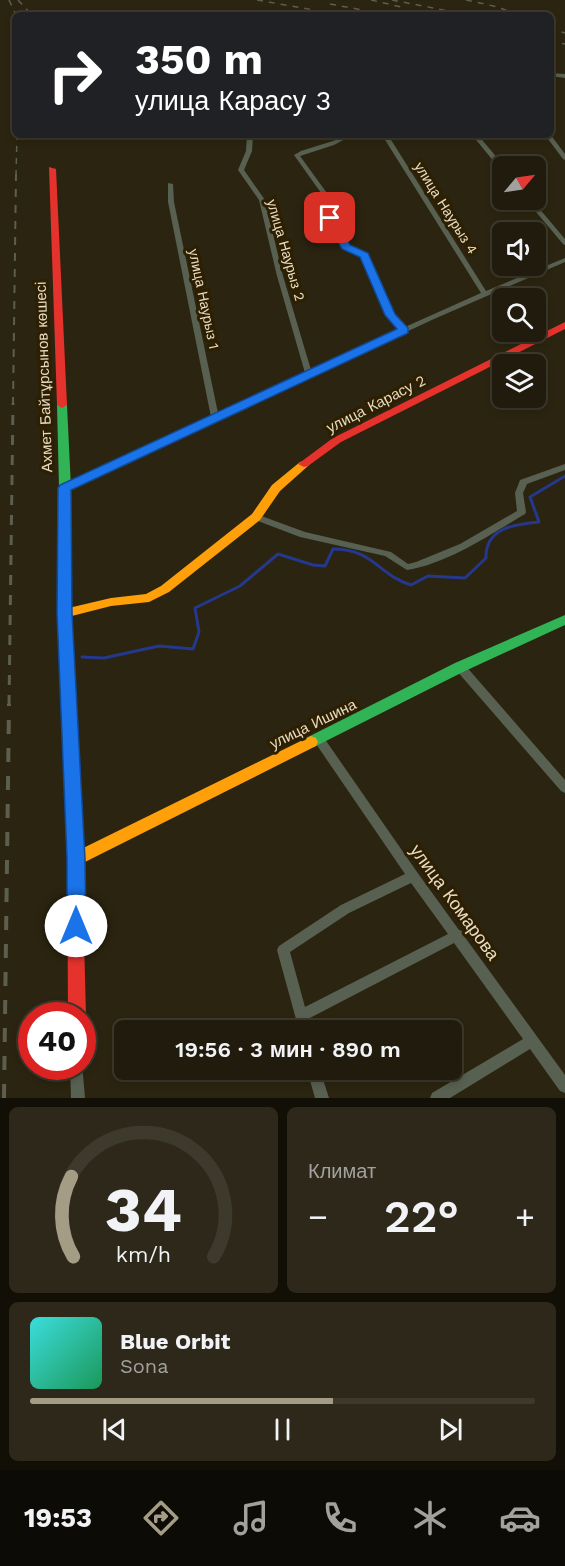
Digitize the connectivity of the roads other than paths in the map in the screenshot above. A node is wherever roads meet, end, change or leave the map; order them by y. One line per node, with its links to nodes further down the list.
1 (250, 138): 17 (street, улица Наурыз 2)
2 (344, 138): 16 (street)
3 (388, 138): 14 (street, улица Наурыз 4)
4 (477, 138): 7 (street)
5 (551, 138): 6 (street)
6 (562, 150): 8 (street)
7 (492, 156)
8 (565, 158)
9 (52, 169): 20 (street, Ахмет Байтұрсынов көшесі)
10 (170, 184): 18 (street, улица Наурыз 1)
11 (537, 210): 12 (street)
12 (565, 243)
13 (565, 260): 14 (street)
14 (486, 294): 16 (street)
15 (565, 326): 21 (street, улица Карасу 2)
16 (404, 330): 17 (street)
17 (309, 375): 18 (street)
18 (215, 418): 20 (street)
19 (565, 467): 21 (street)
20 (65, 488): 22 (street, Ахмет Байтұрсынов көшесі)
21 (256, 518): 22 (street, улица Карасу 2)
22 (64, 613): 27 (street, Ахмет Байтұрсынов көшесі)
23 (565, 620): 24 (street, улица Ишина)
24 (460, 668): 25 (street, улица Ишина); 26 (street)
25 (318, 738): 27 (street, улица Ишина); 28 (street, улица Комарова)
26 (565, 788)
27 (76, 859): 30 (street, Ахмет Байтұрсынов көшесі)
28 (413, 876): 29 (street, улица Комарова); 31 (street)
29 (458, 935): 31 (street); 33 (street, улица Комарова)
30 (77, 1002)
31 (301, 1016): 32 (street)
32 (302, 1020)
33 (533, 1040): 36 (street, улица Комарова); 39 (street)
34 (77, 1080): 37 (street)
35 (317, 1080): 38 (street)
36 (565, 1086)
37 (78, 1098)
38 (322, 1098)
39 (437, 1098)

